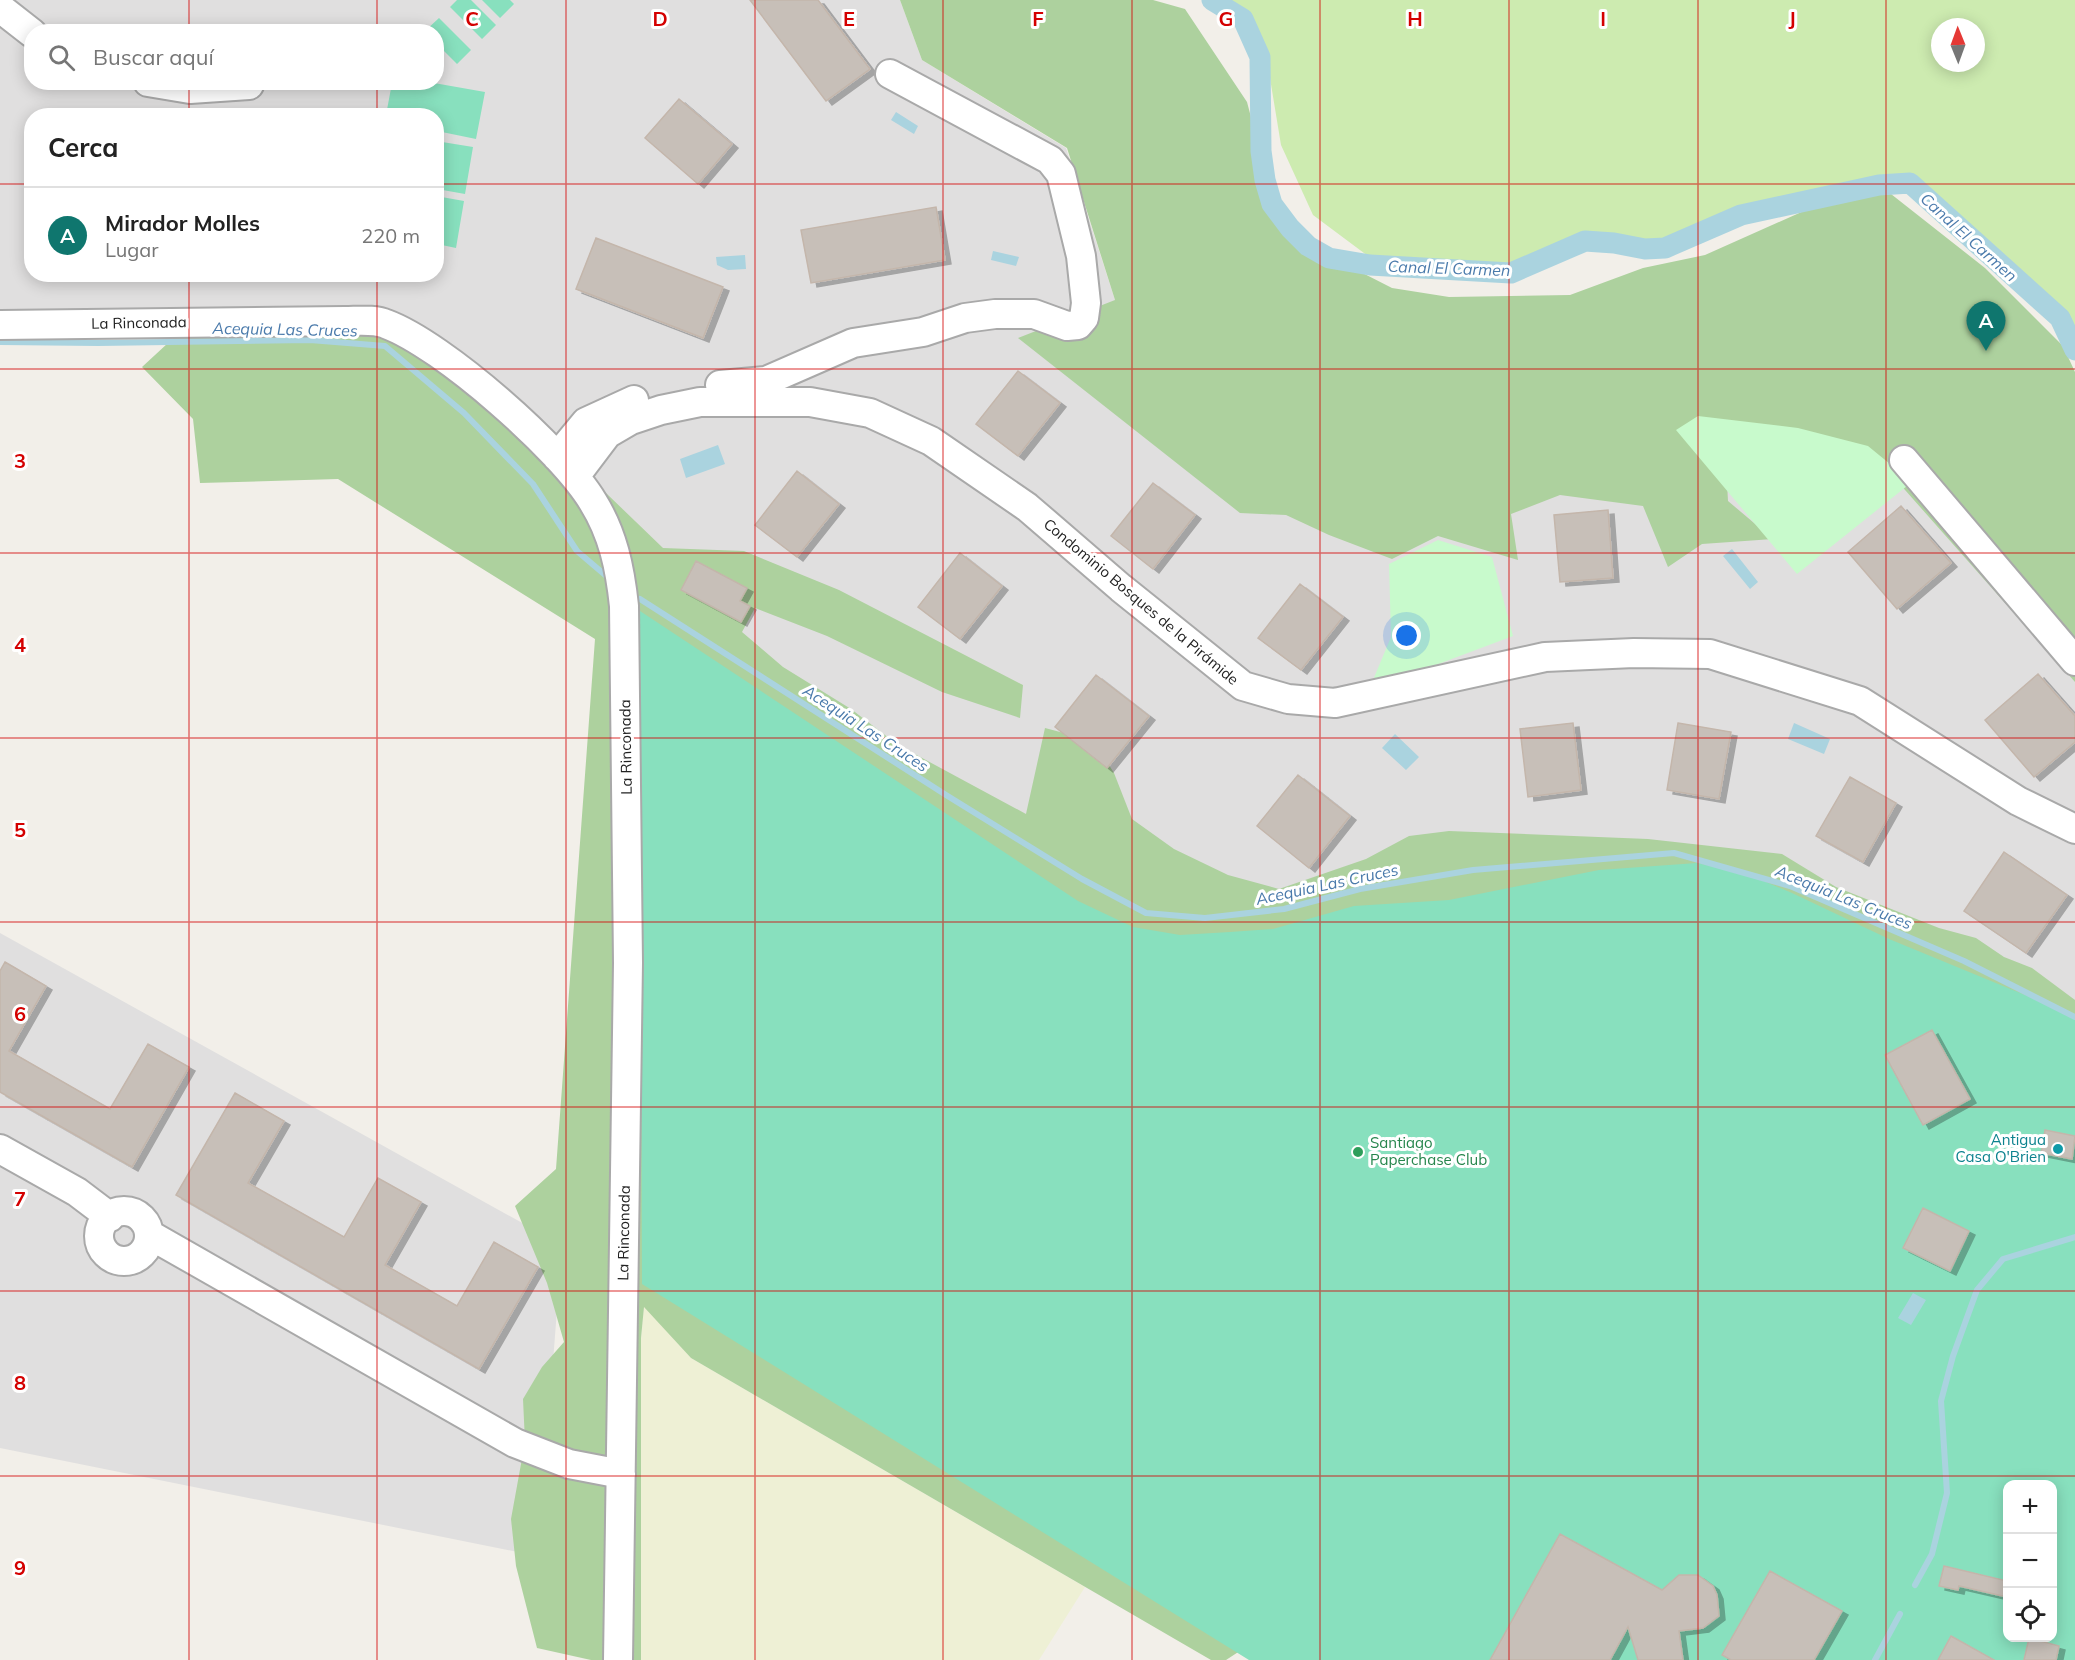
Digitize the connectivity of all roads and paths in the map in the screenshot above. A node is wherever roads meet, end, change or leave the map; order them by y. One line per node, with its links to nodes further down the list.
1 (0, 8): 2 (street)
2 (24, 27)
3 (890, 74): 6 (street)
4 (0, 325): 6 (street, La Rinconada)
5 (1904, 460): 7 (street)
6 (566, 466): 8 (street, Condominio Bosques de la Pirámide); 12 (street, La Rinconada)
7 (2075, 662)
8 (2075, 829)
9 (0, 1149): 10 (street)
10 (110, 1216): 11 (street); 11 (street)
11 (150, 1235): 12 (street)
12 (621, 1474): 13 (street, La Rinconada)
13 (618, 1660)

